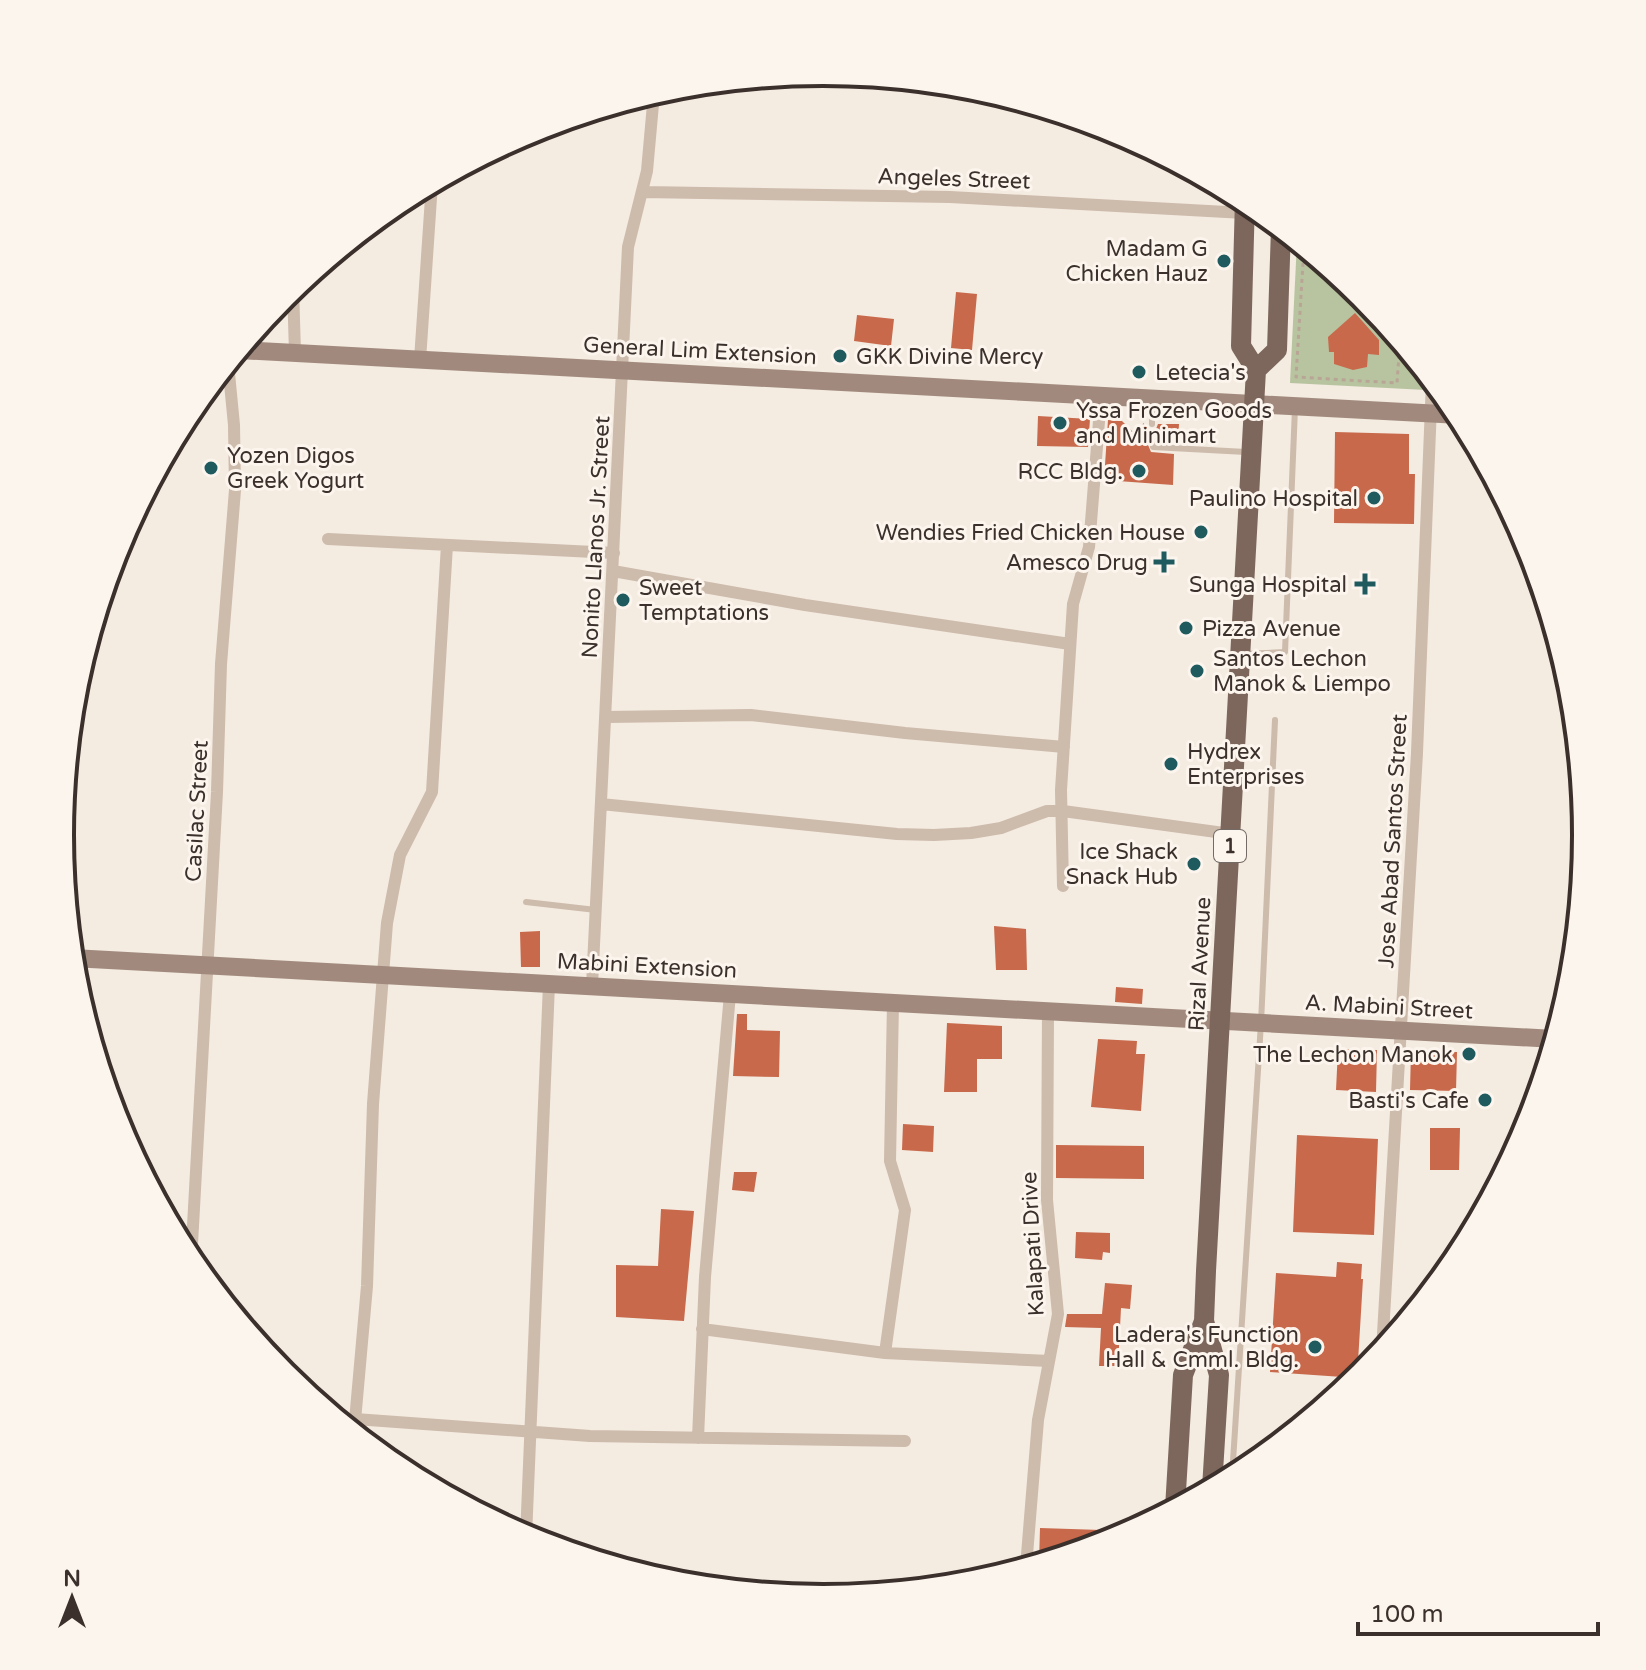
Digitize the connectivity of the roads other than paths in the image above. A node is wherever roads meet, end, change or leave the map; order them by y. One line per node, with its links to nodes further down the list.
1 (653, 106): 2 (street, Nonito Llanos Jr. Street)
2 (643, 192): 4 (street, Angeles Street); 11 (street, Nonito Llanos Jr. Street)
3 (431, 197): 10 (street)
4 (1233, 208)
5 (1250, 220): 12 (main road, Rizal Avenue / 1)
6 (1281, 242): 12 (main road)
7 (294, 305): 9 (street)
8 (252, 351): 9 (street, General Lim Extension)
9 (295, 353): 10 (street, General Lim Extension)
10 (420, 360): 11 (street, General Lim Extension)
11 (623, 370): 14 (street, General Lim Extension); 26 (street, Nonito Llanos Jr. Street)
12 (1256, 370): 17 (main road, Rizal Avenue / 1)
13 (229, 378): 40 (street, Casilac Street)
14 (1101, 396): 15 (street, General Lim Extension); 28 (street)
15 (1152, 398): 17 (street, General Lim Extension); 21 (lane)
16 (1431, 398): 19 (street, Jose Abad Santos Street)
17 (1254, 404): 18 (street, General Lim Extension); 23 (main road, Rizal Avenue / 1)
18 (1295, 406): 19 (street, General Lim Extension); 29 (lane)
19 (1430, 414): 20 (street, General Lim Extension); 49 (street, Jose Abad Santos Street)
20 (1443, 414)
21 (1152, 424)
22 (1152, 440): 23 (lane)
23 (1252, 453): 29 (main road, Rizal Avenue / 1)
24 (328, 539): 25 (street)
25 (447, 545): 26 (street); 41 (street)
26 (614, 553): 27 (street, Nonito Llanos Jr. Street)
27 (613, 571): 28 (street); 30 (street, Nonito Llanos Jr. Street)
28 (1070, 644): 32 (street)
29 (1240, 654): 35 (main road, Rizal Avenue / 1)
30 (606, 717): 32 (street); 33 (street, Nonito Llanos Jr. Street)
31 (1275, 720): 48 (lane)
32 (1064, 747): 34 (street)
33 (601, 804): 34 (street); 38 (street, Nonito Llanos Jr. Street)
34 (1063, 811): 35 (street); 36 (street)
35 (1231, 834): 47 (main road, Rizal Avenue / 1)
36 (1063, 886)
37 (526, 902): 38 (lane)
38 (596, 910): 43 (street, Nonito Llanos Jr. Street)
39 (84, 959): 40 (street, Mabini Extension)
40 (207, 965): 41 (street, Mabini Extension); 51 (street, Casilac Street)
41 (383, 975): 42 (street, Mabini Extension); 57 (street)
42 (549, 984): 43 (street, Mabini Extension); 59 (street)
43 (592, 986): 44 (street, Mabini Extension)
44 (730, 994): 45 (street, Mabini Extension); 53 (street)
45 (893, 1003): 46 (street, Mabini Extension); 55 (street)
46 (1048, 1012): 47 (street, Mabini Extension); 56 (street, Kalapati Drive)
47 (1220, 1021): 48 (street, A. Mabini Street); 52 (main road, Rizal Avenue / 1)
48 (1261, 1023): 49 (street, A. Mabini Street); 62 (lane)
49 (1401, 1031): 50 (street, A. Mabini Street); 54 (street, Jose Abad Santos Street)
50 (1543, 1038)
51 (192, 1239)
52 (1204, 1321): 63 (main road, Rizal Avenue / 1); 64 (main road, Rizal Avenue / 1)
53 (702, 1329): 55 (street); 60 (street)
54 (1383, 1332)
55 (885, 1353): 56 (street)
56 (1049, 1361): 66 (street, Kalapati Drive)
57 (355, 1419)
58 (364, 1426): 59 (street)
59 (529, 1430): 60 (street); 65 (street)
60 (698, 1438): 61 (street)
61 (905, 1441)
62 (1233, 1462)
63 (1213, 1474)
64 (1176, 1495)
65 (526, 1523)
66 (1027, 1555)

